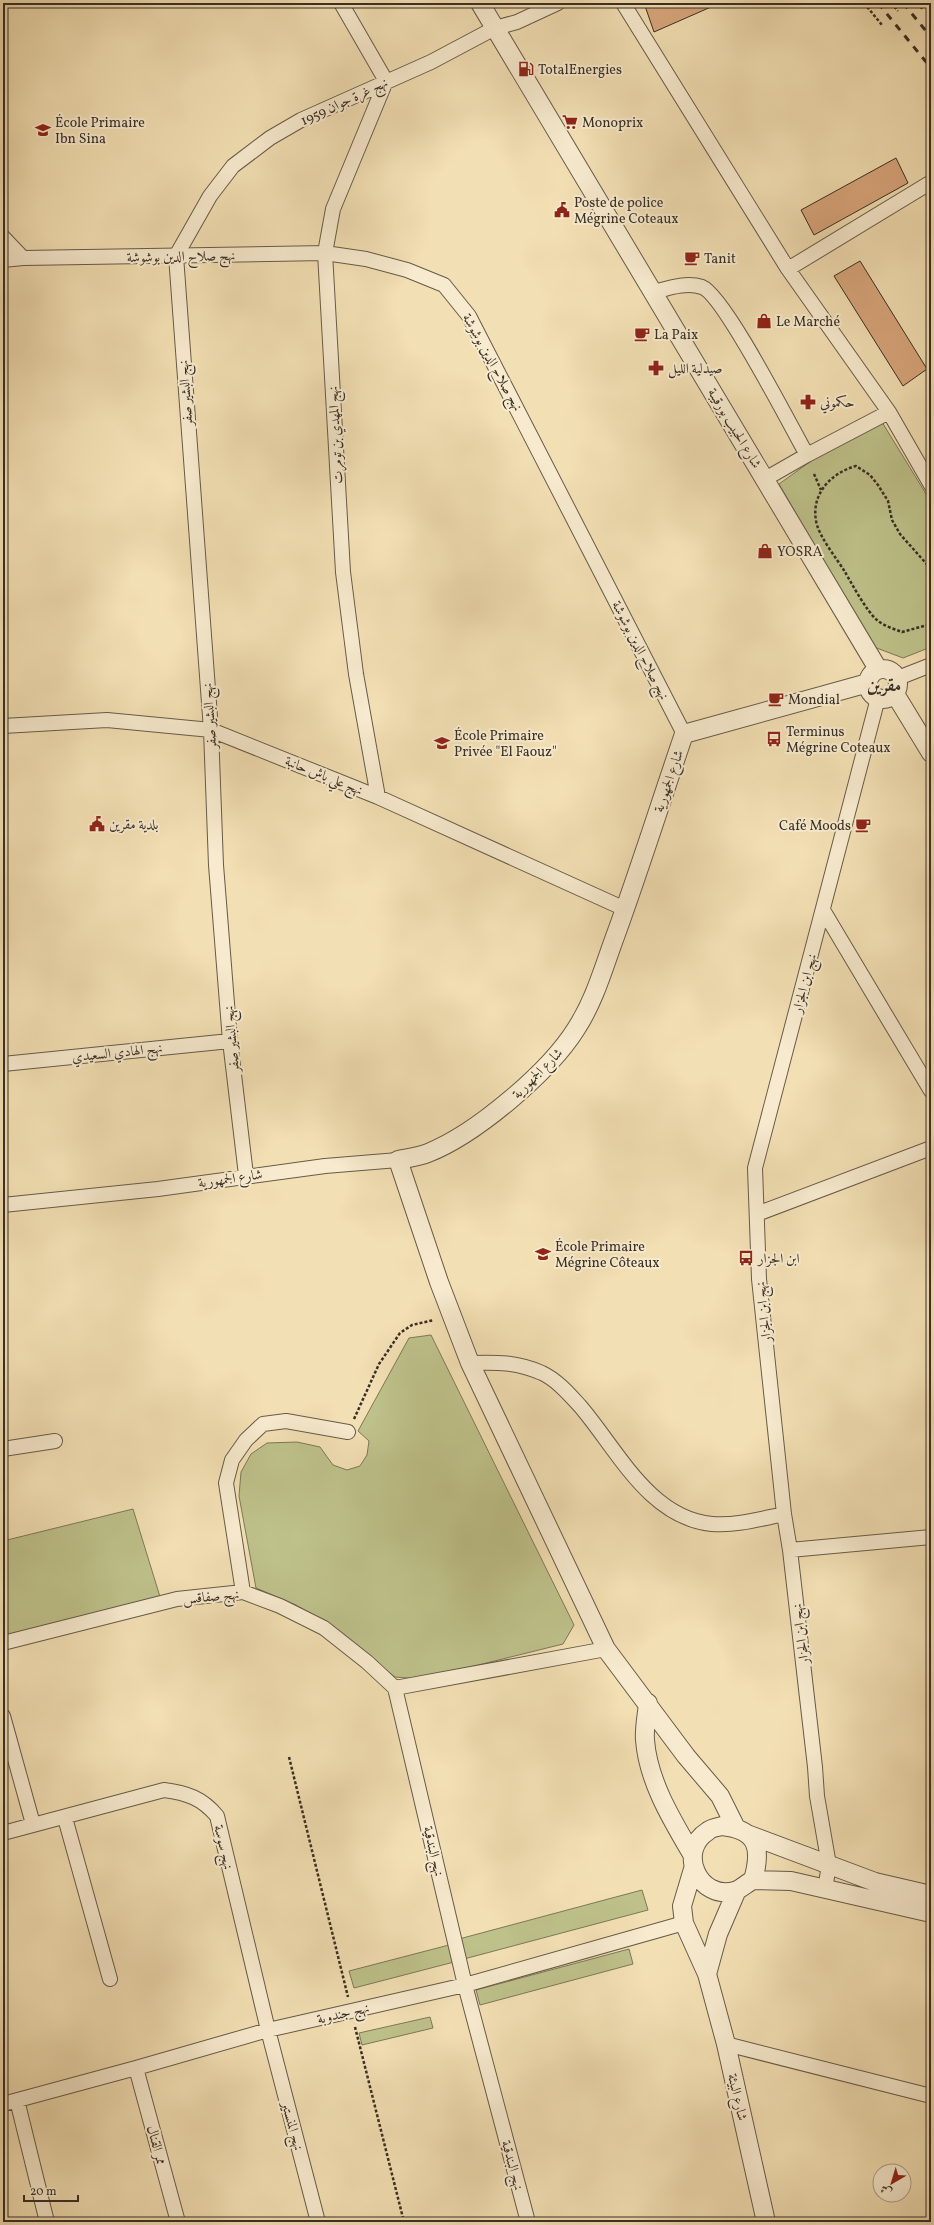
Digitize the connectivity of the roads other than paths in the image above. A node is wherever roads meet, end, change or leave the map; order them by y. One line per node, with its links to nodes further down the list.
1 (341, 3): 6 (street)
2 (480, 3): 5 (street, شارع الحبيب بورقيبة)
3 (558, 3): 5 (street, نهج غرة جوان 1959)
4 (623, 3): 13 (street)
5 (495, 28): 6 (street, نهج غرة جوان 1959); 14 (street, شارع الحبيب بورقيبة)
6 (386, 81): 9 (street, نهج المهدي بن تومرت); 10 (street, نهج غرة جوان 1959)
7 (928, 184): 13 (street)
8 (3, 237): 11 (street)
9 (325, 253): 10 (street, نهج صلاح الدين بوشوشة); 25 (street, نهج صلاح الدين بوشوشة); 27 (street, نهج المهدي بن تومرت)
10 (176, 256): 11 (street, نهج صلاح الدين بوشوشة); 24 (street, نهج البشير صفر)
11 (23, 258): 12 (street, نهج صلاح الدين بوشوشة)
12 (3, 260)
13 (788, 269): 15 (street)
14 (654, 292): 16 (street); 17 (street, شارع الحبيب بورقيبة)
15 (889, 412): 16 (street); 18 (street)
16 (806, 454): 17 (street)
17 (766, 479): 20 (street, شارع الحبيب بورقيبة)
18 (931, 485)
19 (931, 665): 21 (street)
20 (873, 676): 21 (street); 22 (street, شارع الحبيب بورقيبة); 25 (street, شارع الجمهورية)
21 (897, 686): 22 (street); 26 (street)
22 (878, 698): 29 (street, نهج ابن الجزار)
23 (3, 726): 24 (street, نهج علي باش حانبة)
24 (211, 730): 27 (street, نهج علي باش حانبة); 30 (street, نهج البشير صفر)
25 (684, 734): 28 (street, شارع الجمهورية)
26 (931, 753)
27 (378, 797): 28 (street, نهج علي باش حانبة)
28 (625, 909): 34 (street, شارع الجمهورية)
29 (823, 910): 32 (street); 37 (street, نهج ابن الجزار)
30 (230, 1041): 31 (street, نهج الهادي السعيدي); 35 (street, نهج البشير صفر)
31 (3, 1064)
32 (931, 1091)
33 (931, 1148): 37 (street)
34 (398, 1160): 35 (street, شارع الجمهورية); 38 (street)
35 (246, 1175): 36 (street, شارع الجمهورية)
36 (3, 1205)
37 (757, 1214): 42 (street, نهج ابن الجزار)
38 (470, 1363): 42 (street); 47 (street)
39 (348, 1432): 45 (street)
40 (54, 1441): 41 (street)
41 (3, 1448)
42 (784, 1514): 44 (street, نهج ابن الجزار)
43 (931, 1537): 44 (street)
44 (790, 1550): 56 (street, نهج ابن الجزار)
45 (243, 1592): 46 (street, نهج صفاقس); 48 (street, نهج صفاقس)
46 (3, 1643)
47 (606, 1649): 48 (street); 49 (street)
48 (395, 1688): 65 (street, نهج البندقية)
49 (648, 1703): 53 (street); 55 (street)
50 (3, 1716): 52 (street)
51 (65, 1818): 52 (street, نهج سوسة); 64 (street); 66 (street, نهج سوسة)
52 (33, 1824): 54 (street, نهج سوسة)
53 (742, 1831): 55 (street); 56 (street); 57 (street)
54 (3, 1833)
55 (693, 1862): 59 (street); 62 (street)
56 (829, 1865): 58 (street, نهج ابن الجزار); 60 (street)
57 (753, 1880): 58 (street); 59 (street)
58 (825, 1889): 61 (street)
59 (737, 1890): 63 (street)
60 (931, 1895)
61 (931, 1913)
62 (684, 1923): 63 (street, شارع البيئة); 65 (street, نهج جندوبة)
63 (707, 1974): 67 (street, شارع البيئة)
64 (110, 1979)
65 (465, 1985): 66 (street, نهج جندوبة); 75 (street, نهج البندقية)
66 (268, 2030): 68 (street, نهج جندوبة); 74 (street, نهج المنستير)
67 (726, 2044): 69 (street); 76 (street, شارع البيئة)
68 (136, 2068): 70 (street, نهج جندوبة); 73 (street, ممر القنال)
69 (931, 2096)
70 (18, 2100): 71 (street, نهج جندوبة); 72 (street)
71 (3, 2104)
72 (47, 2222)
73 (178, 2222)
74 (318, 2222)
75 (528, 2222)
76 (766, 2222)

